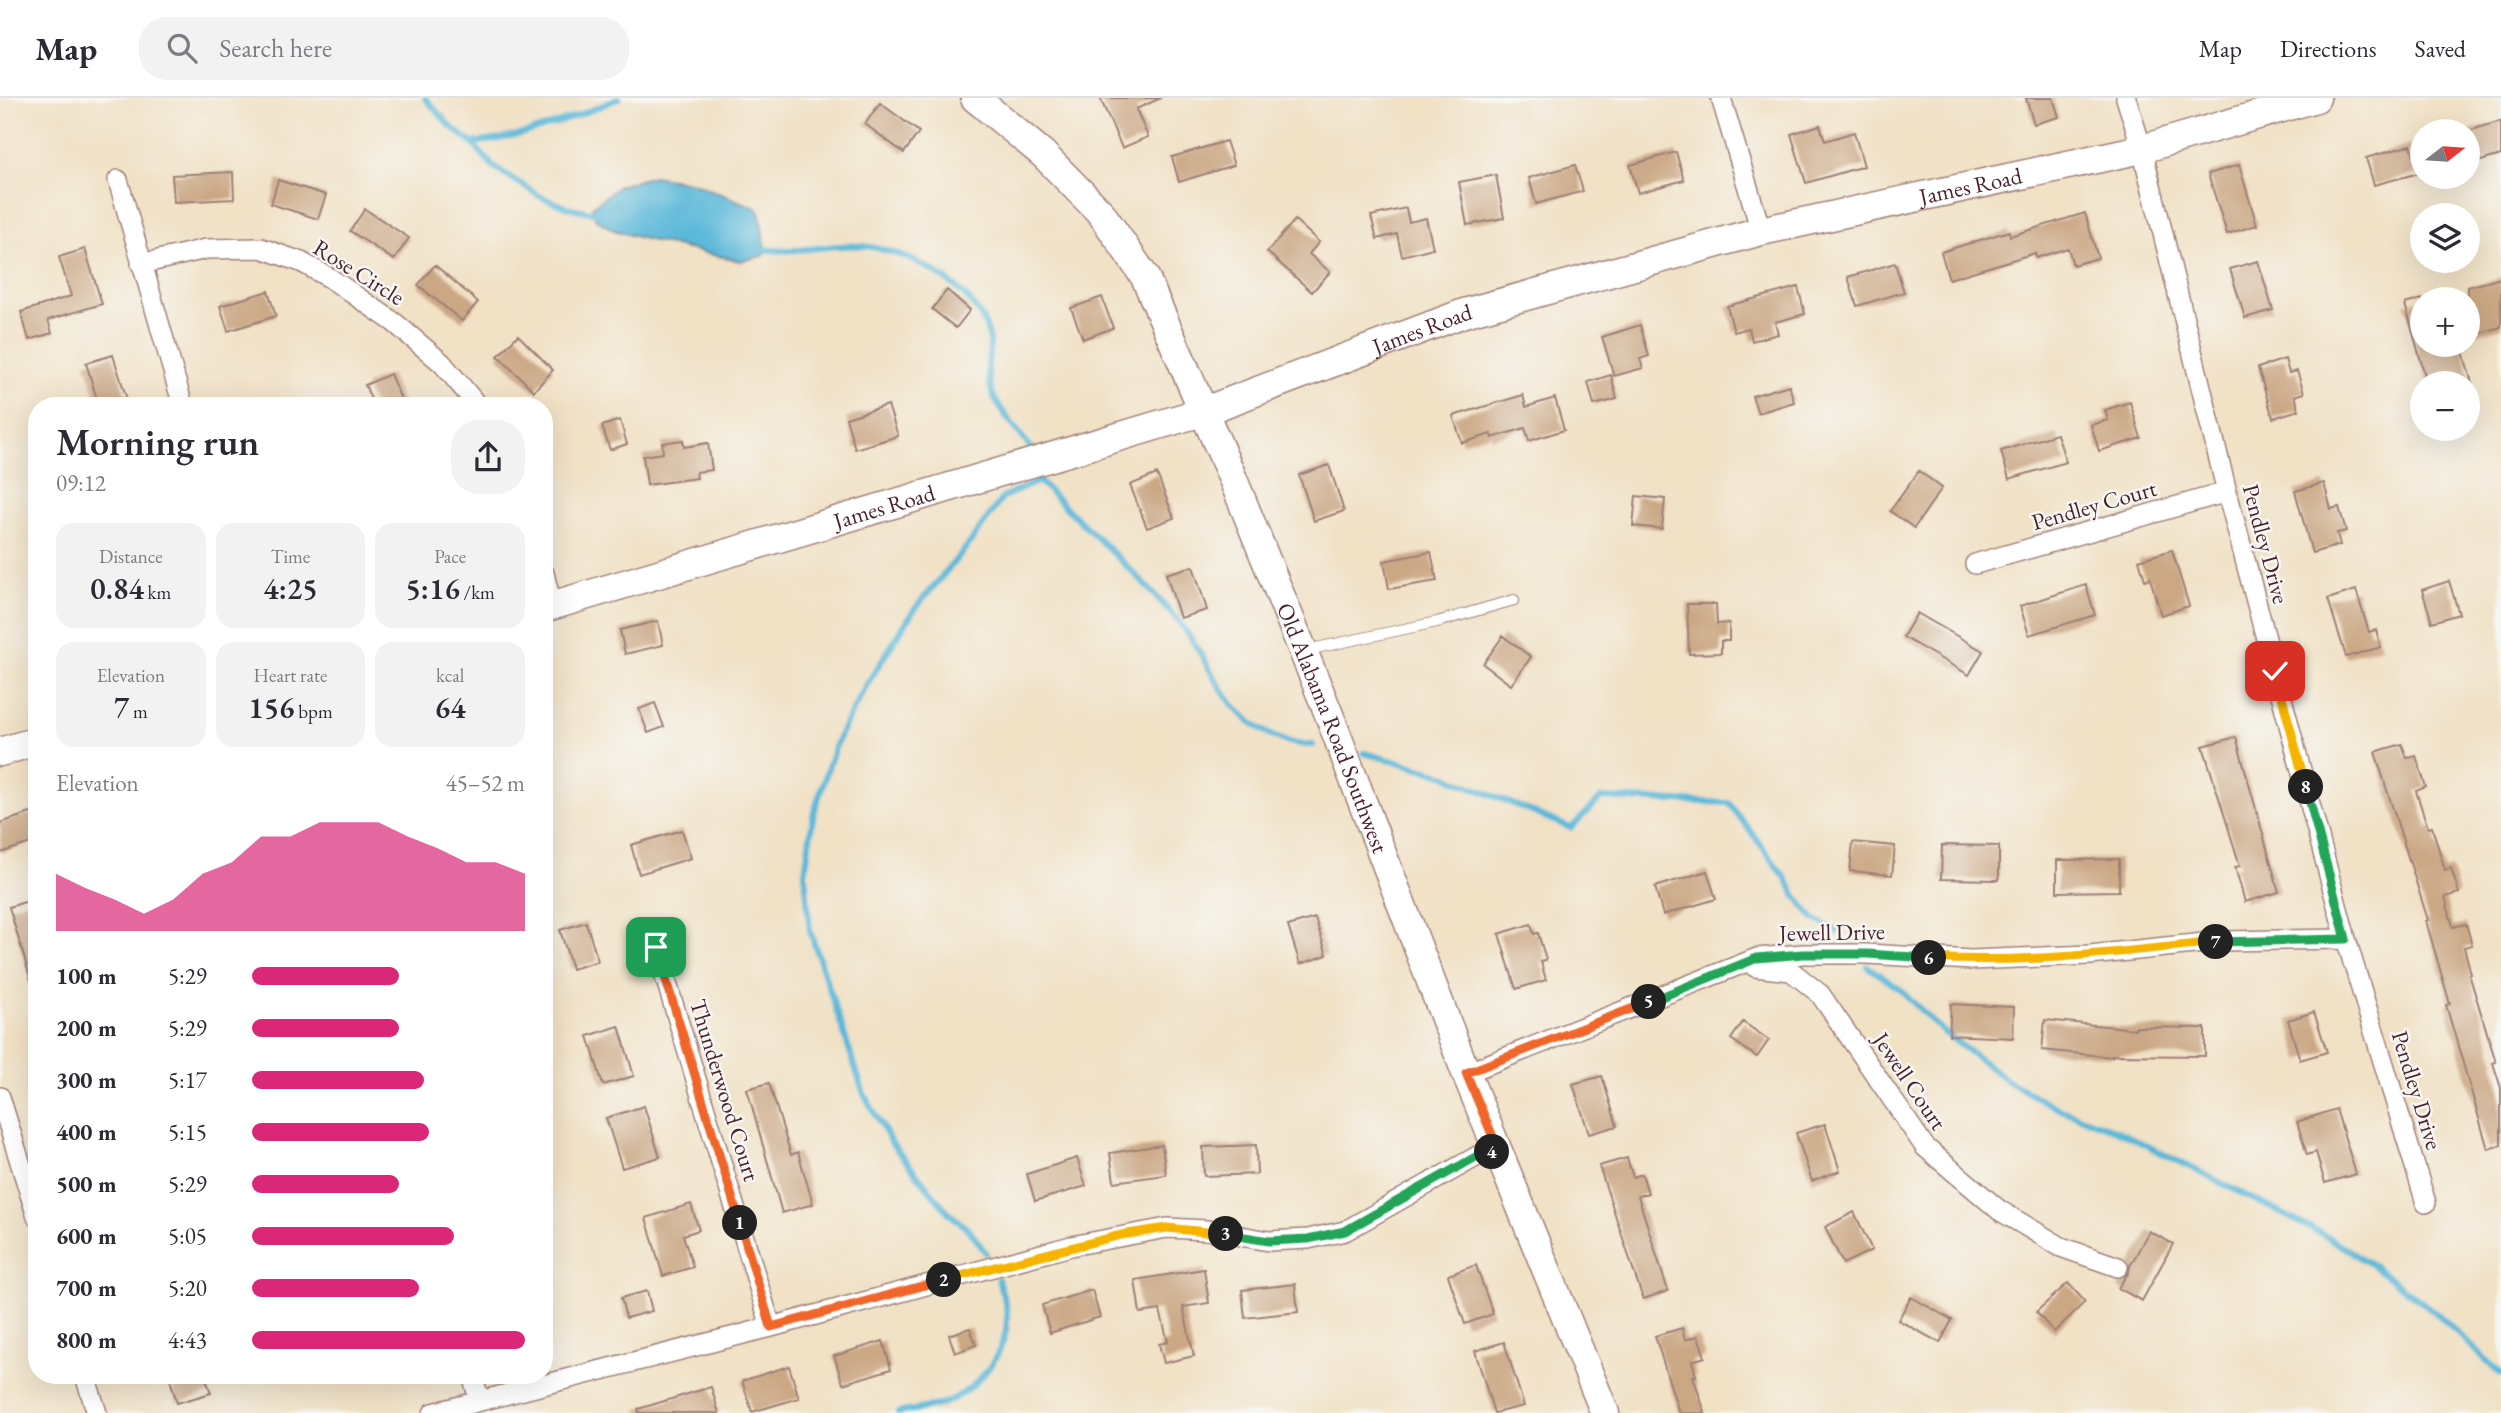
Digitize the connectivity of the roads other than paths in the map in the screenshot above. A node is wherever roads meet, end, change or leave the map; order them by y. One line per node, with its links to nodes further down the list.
1 (975, 98): 11 (street, Old Alabama Road Southwest)
2 (1721, 98): 7 (street)
3 (2126, 98): 5 (street, Pendley Drive)
4 (2316, 98): 5 (street, James Road)
5 (2141, 149): 7 (street, James Road); 12 (street, Pendley Drive)
6 (118, 180): 8 (street)
7 (1760, 231): 11 (street, James Road)
8 (141, 264): 9 (street); 10 (street, Rose Circle)
9 (180, 397)
10 (470, 397)
11 (1202, 412): 15 (street, James Road); 16 (street, Old Alabama Road Southwest)
12 (2227, 492): 13 (street, Pendley Court); 19 (street, Pendley Drive)
13 (1975, 564)
14 (1514, 600): 16 (lane)
15 (553, 606)
16 (1301, 652): 22 (street, Old Alabama Road Southwest)
17 (28, 744): 18 (street)
18 (0, 752)
19 (2346, 939): 21 (street, Jewell Drive); 26 (street, Pendley Drive)
20 (656, 947): 28 (street, Thunderwood Court)
21 (1742, 965): 22 (street, Jewell Drive); 27 (street, Jewell Court)
22 (1466, 1073): 24 (street, Old Alabama Road Southwest)
23 (0, 1097): 25 (street)
24 (1499, 1151): 28 (street); 36 (street, Old Alabama Road Southwest)
25 (28, 1188)
26 (2426, 1203)
27 (2118, 1267)
28 (771, 1327): 29 (street)
29 (553, 1382)
30 (88, 1384): 34 (street)
31 (475, 1384): 33 (street)
32 (547, 1384): 33 (street)
33 (480, 1401): 35 (street)
34 (97, 1413)
35 (433, 1413)
36 (1605, 1413)

